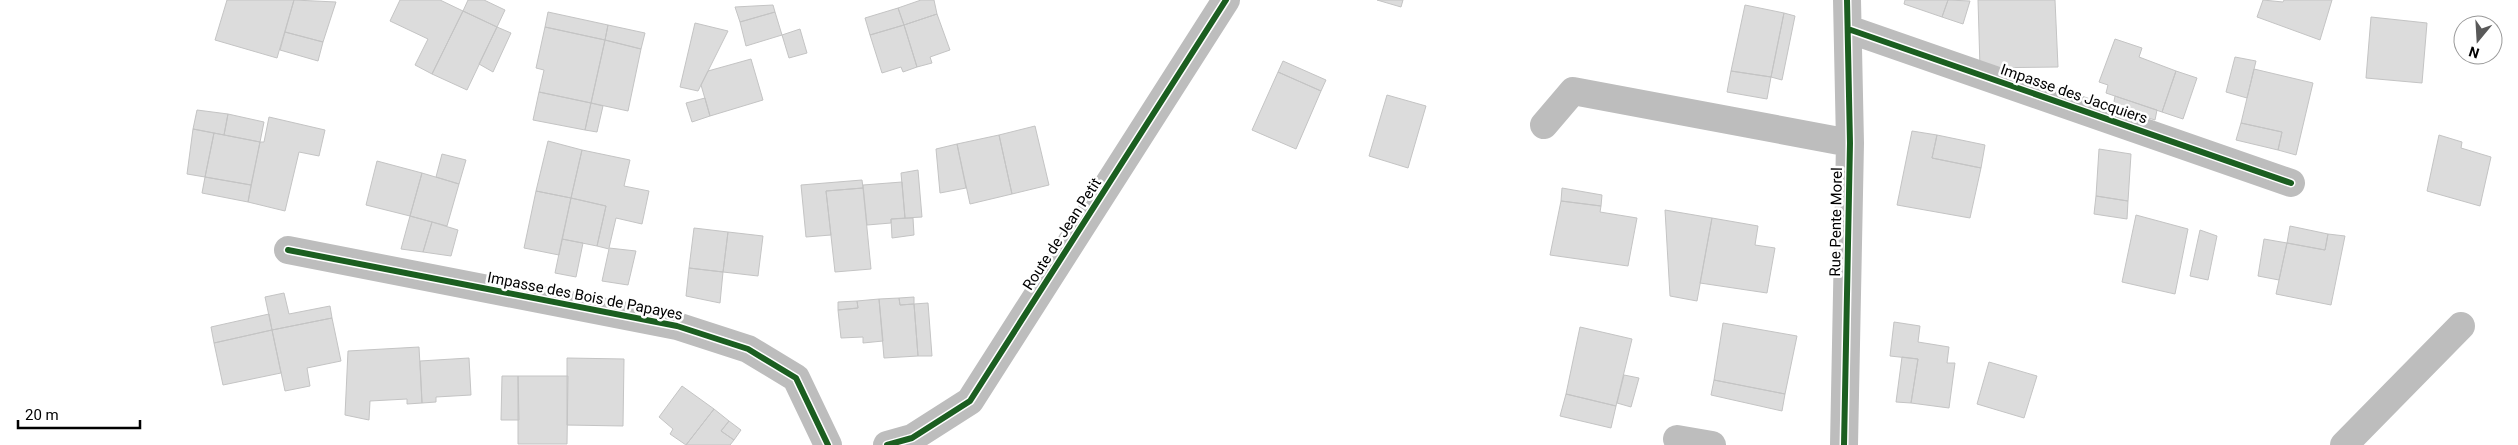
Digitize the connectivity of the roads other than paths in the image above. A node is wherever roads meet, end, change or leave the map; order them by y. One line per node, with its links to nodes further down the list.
1 (1226, 0): 11 (street, Route de Jean Petit)
2 (1847, 0): 3 (street, Rue Pente Morel)
3 (1848, 29): 5 (street, Rue Pente Morel); 6 (street, Impasse des Jacquiers)
4 (1544, 125): 5 (street)
5 (1850, 143): 13 (street, Rue Pente Morel)
6 (2291, 183)
7 (288, 250): 10 (street, Impasse des Bois de Papayes)
8 (2461, 326): 14 (street)
9 (1677, 438): 12 (street)
10 (828, 445)
11 (887, 445)
12 (1712, 445)
13 (1844, 445)
14 (2344, 445)

